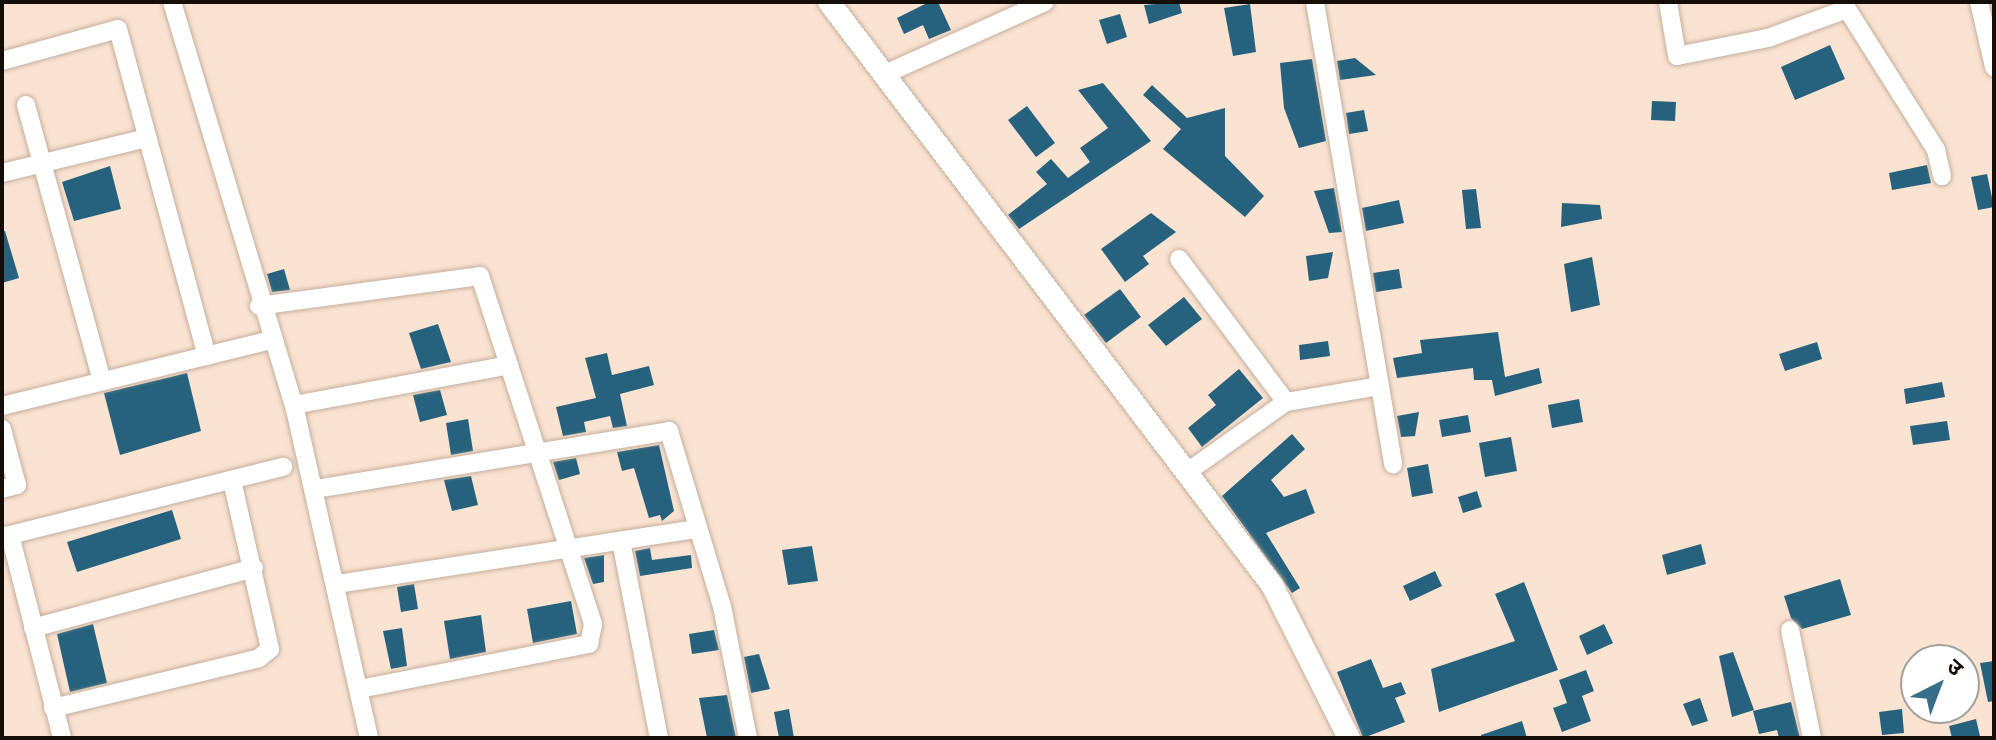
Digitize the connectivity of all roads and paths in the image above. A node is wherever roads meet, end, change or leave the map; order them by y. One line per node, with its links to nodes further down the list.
1 (172, 2): 16 (street)
2 (829, 2): 9 (street)
3 (1045, 2): 9 (street)
4 (1315, 2): 21 (street)
5 (1668, 2): 14 (street)
6 (1979, 2): 8 (street)
7 (2, 61): 11 (street)
8 (1994, 67)
9 (885, 74): 29 (street)
10 (26, 105): 12 (street)
11 (147, 138): 12 (street); 18 (street)
12 (39, 164): 13 (street); 20 (street)
13 (2, 173)
14 (1942, 176)
15 (1179, 259): 22 (street)
16 (259, 306): 17 (street); 19 (street)
17 (271, 340): 18 (street); 23 (street)
18 (207, 356): 20 (street)
19 (509, 365): 23 (street); 26 (street)
20 (102, 381): 24 (street)
21 (1380, 386): 22 (street); 27 (street)
22 (1286, 402): 29 (street)
23 (294, 405): 32 (street)
24 (2, 406)
25 (2, 429): 31 (street)
26 (537, 448): 32 (street); 33 (street); 36 (street)
27 (1393, 464)
28 (283, 467): 30 (street)
29 (1186, 473): 47 (street)
30 (232, 480): 34 (street); 37 (street)
31 (2, 489)
32 (316, 489): 38 (street)
33 (698, 529): 35 (street); 46 (street)
34 (6, 536): 39 (street)
35 (621, 541): 36 (street); 45 (street)
36 (572, 548): 38 (street); 41 (street)
37 (254, 568): 39 (street); 42 (street)
38 (337, 584): 41 (street)
39 (33, 628): 42 (street)
40 (1790, 630): 48 (street)
41 (359, 689): 44 (street)
42 (53, 708): 43 (street)
43 (62, 738)
44 (369, 738)
45 (659, 738)
46 (748, 738)
47 (1349, 738)
48 (1812, 738)

